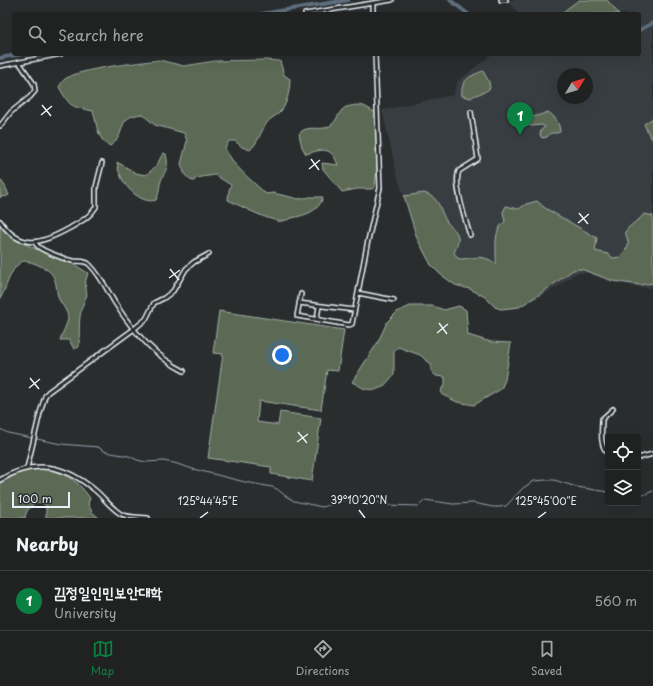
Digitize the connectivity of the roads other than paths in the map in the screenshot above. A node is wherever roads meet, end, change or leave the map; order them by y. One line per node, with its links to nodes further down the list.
1 (392, 0): 4 (street)
2 (501, 0): 3 (street)
3 (506, 0)
4 (373, 3): 5 (street); 6 (street)
5 (317, 12)
6 (373, 12)
7 (50, 56): 9 (street)
8 (376, 56): 18 (street)
9 (19, 62): 10 (street); 12 (street)
10 (0, 66)
11 (471, 112): 15 (street)
12 (0, 126)
13 (102, 163): 16 (street)
14 (0, 221): 16 (street)
15 (470, 235)
16 (35, 242): 25 (street)
17 (210, 254): 25 (street)
18 (358, 293): 20 (street); 23 (street)
19 (301, 294): 21 (street)
20 (394, 300)
21 (299, 303): 22 (street); 24 (street)
22 (319, 306): 23 (street); 24 (street)
23 (354, 310): 24 (street)
24 (317, 320)
25 (134, 329): 26 (street); 31 (street)
26 (184, 371)
27 (613, 409): 28 (street)
28 (605, 450)
29 (653, 454): 30 (street)
30 (641, 457)
31 (27, 468): 32 (street); 33 (street)
32 (0, 480)
33 (148, 518)

